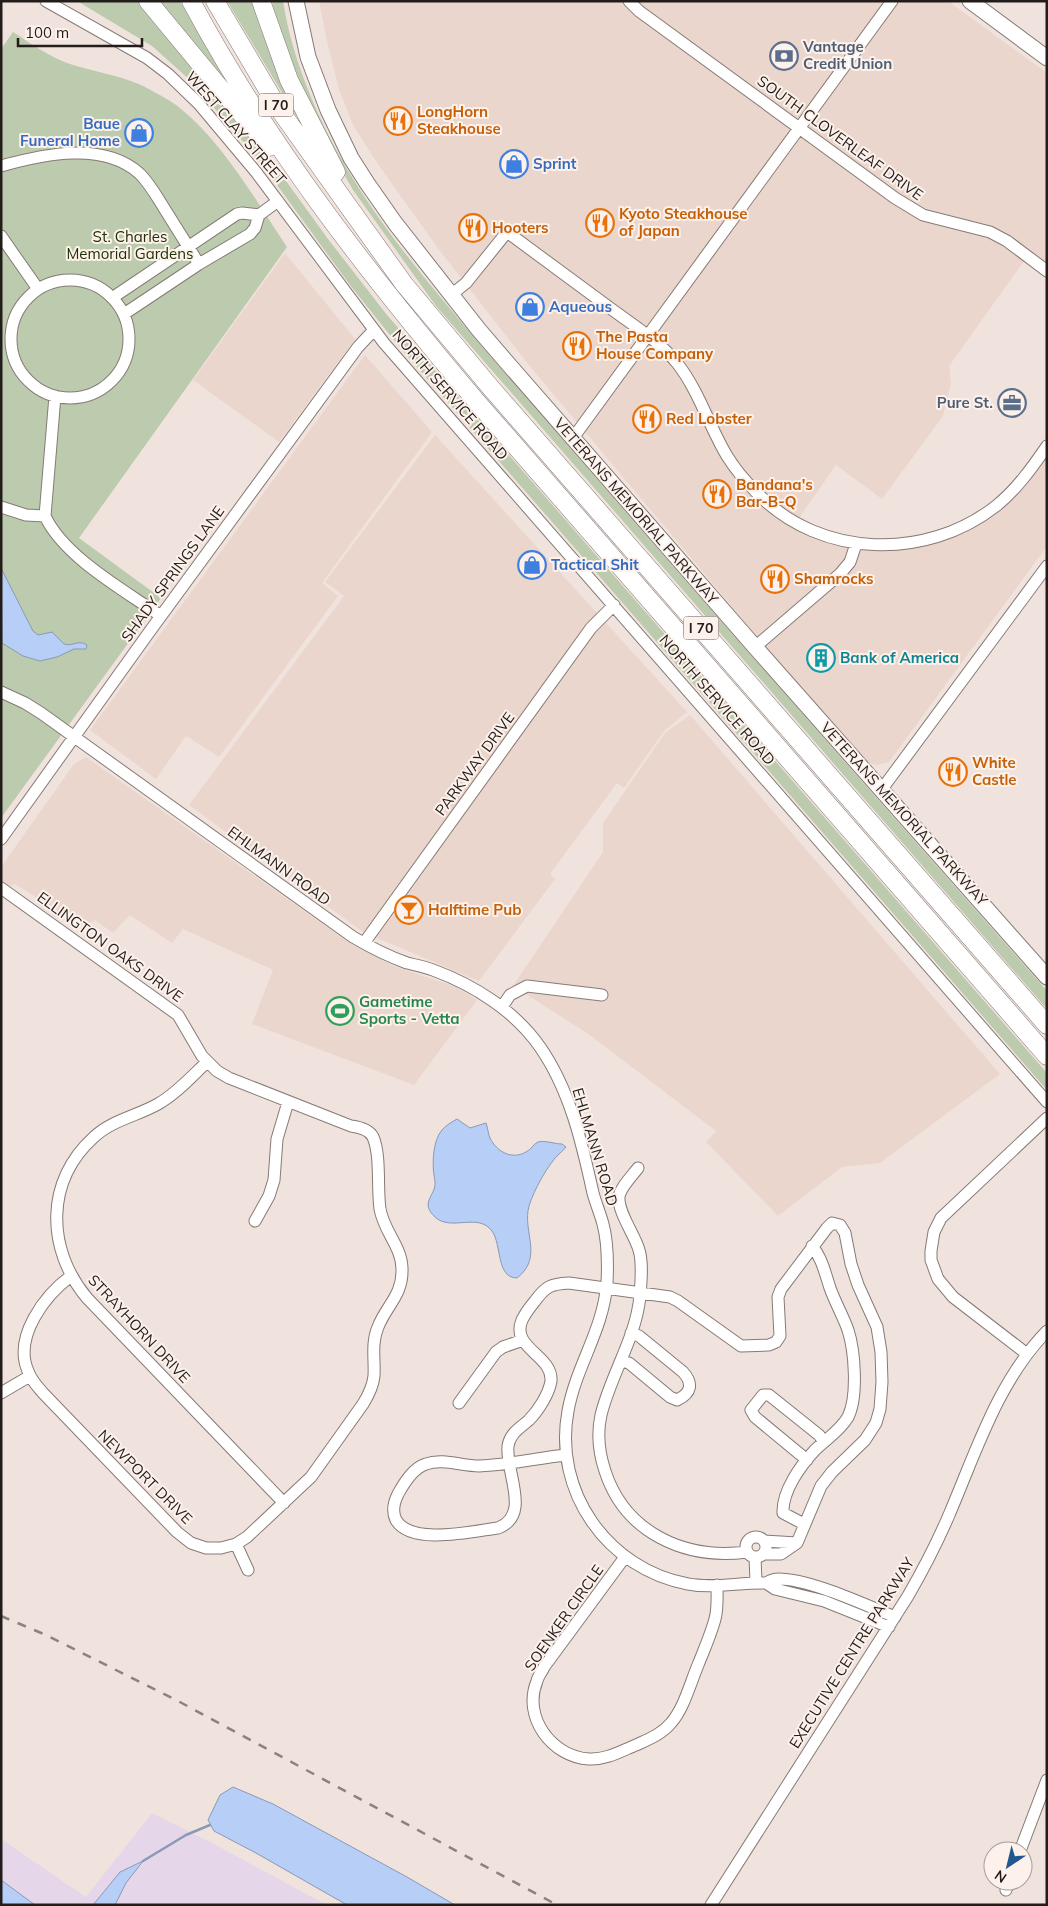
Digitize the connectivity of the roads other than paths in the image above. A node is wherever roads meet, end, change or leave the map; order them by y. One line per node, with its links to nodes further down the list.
1 (46, 1): 14 (street, WEST CLAY STREET)
2 (148, 1): 13 (highway)
3 (192, 1): 13 (highway, I 70)
4 (215, 1): 15 (highway, I 70)
5 (261, 1): 15 (highway)
6 (629, 1): 11 (street, SOUTH CLOVERLEAF DRIVE)
7 (892, 1): 11 (street)
8 (970, 1): 10 (main road)
9 (296, 3): 22 (main road, VETERANS MEMORIAL PARKWAY)
10 (1047, 58)
11 (800, 129): 20 (street, SOUTH CLOVERLEAF DRIVE); 27 (street)
12 (1, 166): 18 (street)
13 (309, 190): 48 (highway, I 70)
14 (278, 200): 16 (street); 25 (street, WEST CLAY STREET)
15 (346, 203): 47 (highway, I 70)
16 (259, 215): 18 (street); 19 (street)
17 (1, 236): 21 (street)
18 (188, 247): 19 (street); 23 (street)
19 (198, 264): 24 (street)
20 (1047, 271)
21 (38, 290): 23 (street); 28 (street)
22 (451, 295): 27 (street); 29 (main road, VETERANS MEMORIAL PARKWAY)
23 (112, 298): 24 (street)
24 (124, 314): 28 (street)
25 (364, 318): 26 (street, NORTH SERVICE ROAD)
26 (374, 330): 35 (street, NORTH SERVICE ROAD); 36 (street, SHADY SPRINGS LANE)
27 (648, 336): 29 (street); 33 (street)
28 (55, 396): 32 (street)
29 (573, 438): 37 (main road, VETERANS MEMORIAL PARKWAY)
30 (1045, 452): 33 (street)
31 (1, 507): 32 (street)
32 (45, 516): 36 (street)
33 (856, 544): 37 (street)
34 (1047, 566): 40 (street)
35 (614, 605): 43 (street, PARKWAY DRIVE); 51 (street, NORTH SERVICE ROAD)
36 (161, 616): 39 (street, SHADY SPRINGS LANE)
37 (755, 647): 40 (main road, VETERANS MEMORIAL PARKWAY)
38 (1, 692): 39 (street, EHLMANN ROAD)
39 (74, 737): 41 (street, SHADY SPRINGS LANE); 43 (street, EHLMANN ROAD)
40 (882, 789): 44 (main road, VETERANS MEMORIAL PARKWAY)
41 (1, 839)
42 (1, 888): 49 (street, ELLINGTON OAKS DRIVE)
43 (364, 943): 46 (street, EHLMANN ROAD)
44 (1047, 977)
45 (602, 994): 46 (street)
46 (502, 1007): 58 (street, EHLMANN ROAD)
47 (1047, 1025)
48 (1047, 1056)
49 (207, 1062): 50 (street, ELLINGTON OAKS DRIVE); 57 (street, STRAYHORN DRIVE)
50 (288, 1102): 53 (street, ELLINGTON OAKS DRIVE); 55 (street)
51 (1047, 1102)
52 (1047, 1118): 63 (street)
53 (372, 1135): 72 (street, NEWPORT DRIVE)
54 (638, 1168): 59 (street)
55 (255, 1221)
56 (812, 1246): 59 (street); 68 (street); 73 (street)
57 (71, 1276): 65 (street, NEWPORT DRIVE); 72 (street, STRAYHORN DRIVE)
58 (606, 1288): 59 (street); 62 (street); 69 (street, EHLMANN ROAD)
59 (640, 1294): 61 (street)
60 (1047, 1331): 63 (street, EXECUTIVE CENTRE PARKWAY)
61 (631, 1333): 64 (street); 64 (street)
62 (523, 1340): 67 (street); 71 (street)
63 (1027, 1354): 81 (street, EXECUTIVE CENTRE PARKWAY)
64 (621, 1361): 76 (street)
65 (30, 1376): 66 (street); 75 (street, NEWPORT DRIVE)
66 (1, 1394)
67 (460, 1403)
68 (824, 1442): 70 (street); 70 (street)
69 (566, 1455): 71 (street); 77 (street, EHLMANN ROAD)
70 (807, 1460): 73 (street)
71 (509, 1463): 71 (street)
72 (284, 1504): 75 (street, NEWPORT DRIVE)
73 (804, 1524): 74 (street)
74 (797, 1543): 76 (street); 76 (street)
75 (236, 1544): 78 (street)
76 (757, 1549): 79 (street)
77 (625, 1557): 80 (street, EHLMANN ROAD); 80 (street, SOENKER CIRCLE)
78 (248, 1570)
79 (761, 1582): 80 (street, EHLMANN ROAD); 81 (street, EHLMANN ROAD)
80 (717, 1585)
81 (892, 1622): 84 (street, EXECUTIVE CENTRE PARKWAY)
82 (1047, 1780): 83 (street)
83 (1024, 1841)
84 (711, 1905)

